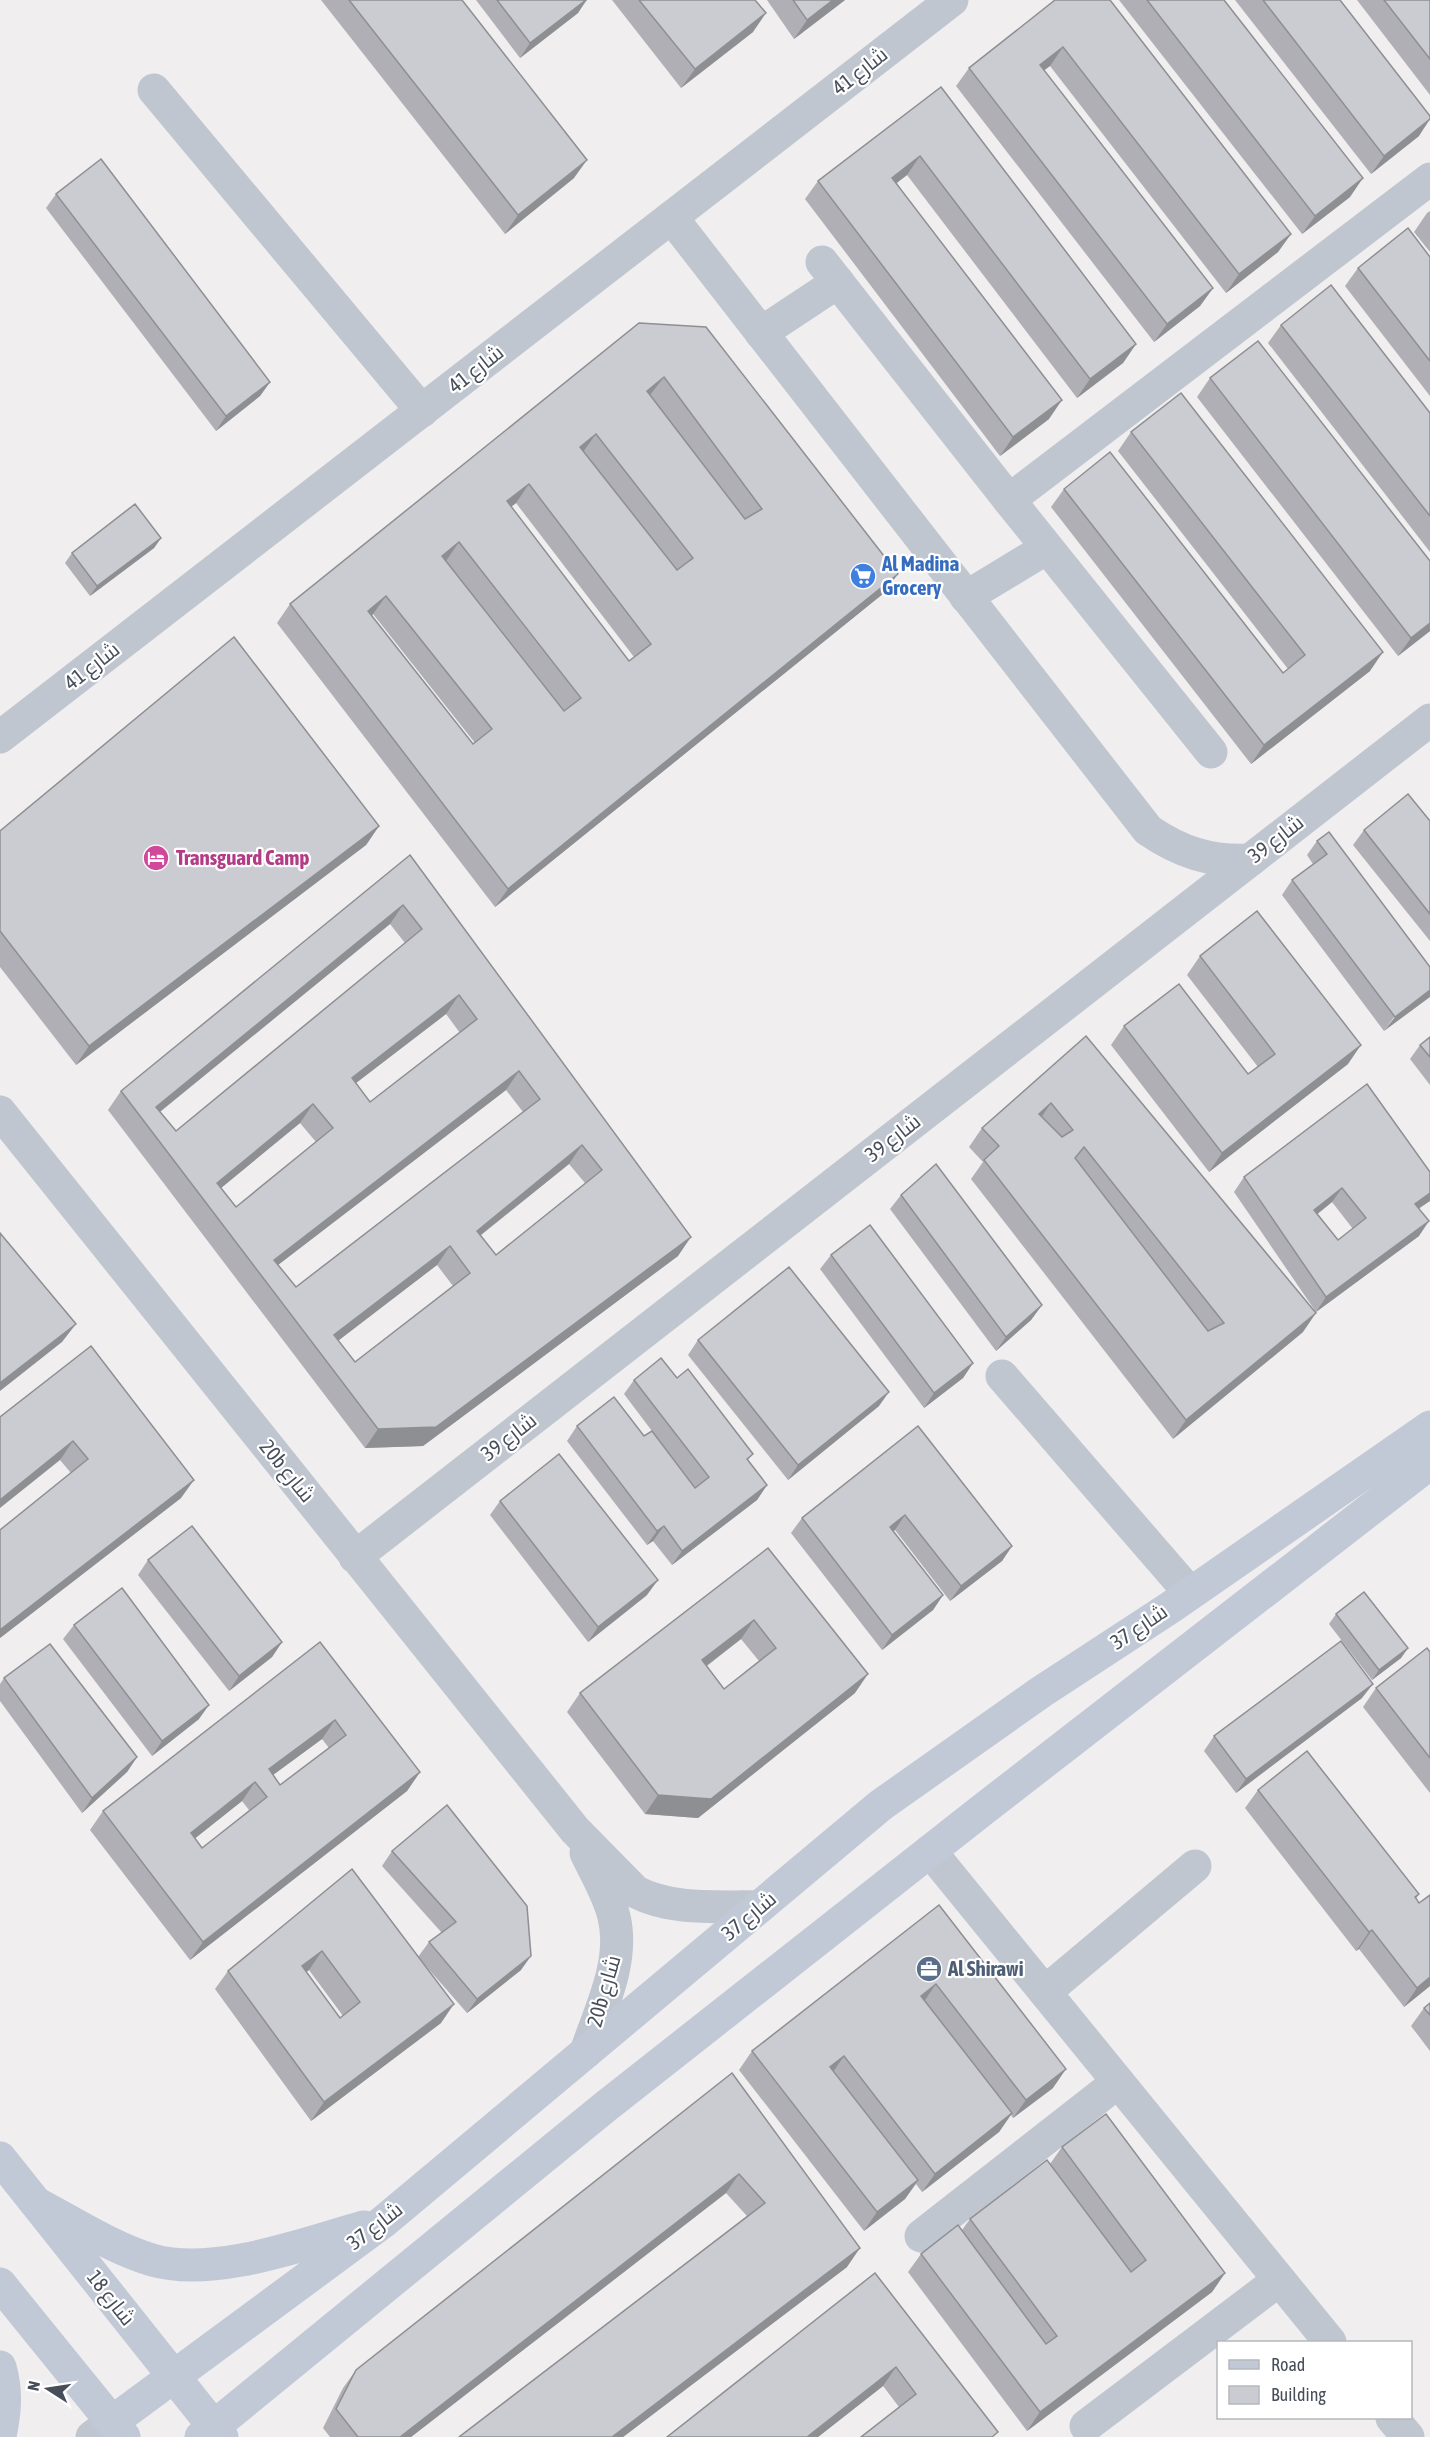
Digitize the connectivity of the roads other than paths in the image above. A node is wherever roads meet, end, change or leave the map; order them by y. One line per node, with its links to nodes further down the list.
1 (952, 0): 4 (street, شارع 41)
2 (154, 90): 6 (street)
3 (1430, 179): 7 (street)
4 (672, 218): 5 (street); 6 (street, شارع 41)
5 (761, 333): 7 (street); 9 (street)
6 (422, 411): 11 (street, شارع 41)
7 (1009, 500): 8 (street)
8 (1047, 548): 9 (street); 12 (street)
9 (966, 597): 13 (street)
10 (1430, 720): 13 (street, شارع 39)
11 (0, 737)
12 (1210, 752)
13 (1250, 860): 18 (street, شارع 39)
14 (0, 1112): 18 (street, 20b شارع)
15 (1002, 1376): 19 (street)
16 (1430, 1427): 19 (street, شارع 37)
17 (1430, 1463): 21 (street)
18 (356, 1557): 20 (street, 20b شارع)
19 (1190, 1593): 23 (street, شارع 37)
20 (575, 1830): 23 (street, 20b شارع); 25 (street, 20b شارع)
21 (930, 1851): 24 (street); 39 (street)
22 (1195, 1866): 24 (street)
23 (759, 1907): 25 (street, شارع 37)
24 (1045, 1992): 26 (street)
25 (586, 2052): 29 (street, شارع 37)
26 (1118, 2082): 30 (street); 31 (street)
27 (0, 2158): 28 (street, شارع 18)
28 (36, 2204): 29 (street); 35 (street, شارع 18)
29 (383, 2222): 35 (street, شارع 37)
30 (921, 2236)
31 (1279, 2280): 33 (street); 37 (street)
32 (0, 2284): 38 (street)
33 (1328, 2341)
34 (0, 2367): 40 (street)
35 (173, 2377): 38 (street, شارع 37); 39 (street, شارع 18)
36 (1393, 2419): 41 (street)
37 (1086, 2426)
38 (110, 2432)
39 (213, 2434)
40 (0, 2436)
41 (1408, 2437)

